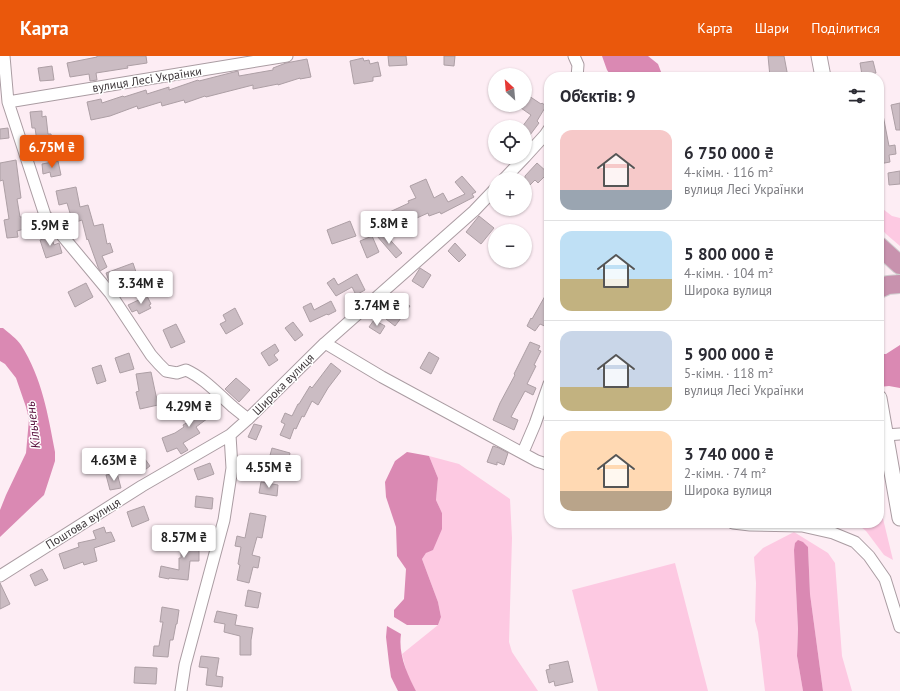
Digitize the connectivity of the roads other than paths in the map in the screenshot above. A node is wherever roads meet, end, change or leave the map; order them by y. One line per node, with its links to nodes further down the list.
1 (4, 56): 7 (street)
2 (287, 56): 7 (street, вулиця Лесі Українки)
3 (820, 56): 6 (main road)
4 (576, 60): 5 (street)
5 (577, 72)
6 (822, 72)
7 (8, 102): 20 (street)
8 (544, 136): 9 (street)
9 (532, 149)
10 (518, 164): 11 (street)
11 (511, 172)
12 (488, 196): 17 (street, Широка вулиця)
13 (884, 251): 14 (highway)
14 (900, 265)
15 (900, 284): 16 (highway)
16 (884, 287)
17 (325, 343): 20 (street, Широка вулиця); 23 (street)
18 (544, 398): 23 (street)
19 (884, 412): 22 (main road)
20 (248, 419): 21 (street, Широка вулиця)
21 (230, 435): 27 (street, Поштова вулиця); 29 (street)
22 (893, 435): 25 (main road)
23 (523, 452): 24 (street)
24 (544, 463)
25 (900, 518)
26 (811, 528): 28 (street)
27 (0, 576)
28 (900, 627)
29 (181, 691)

